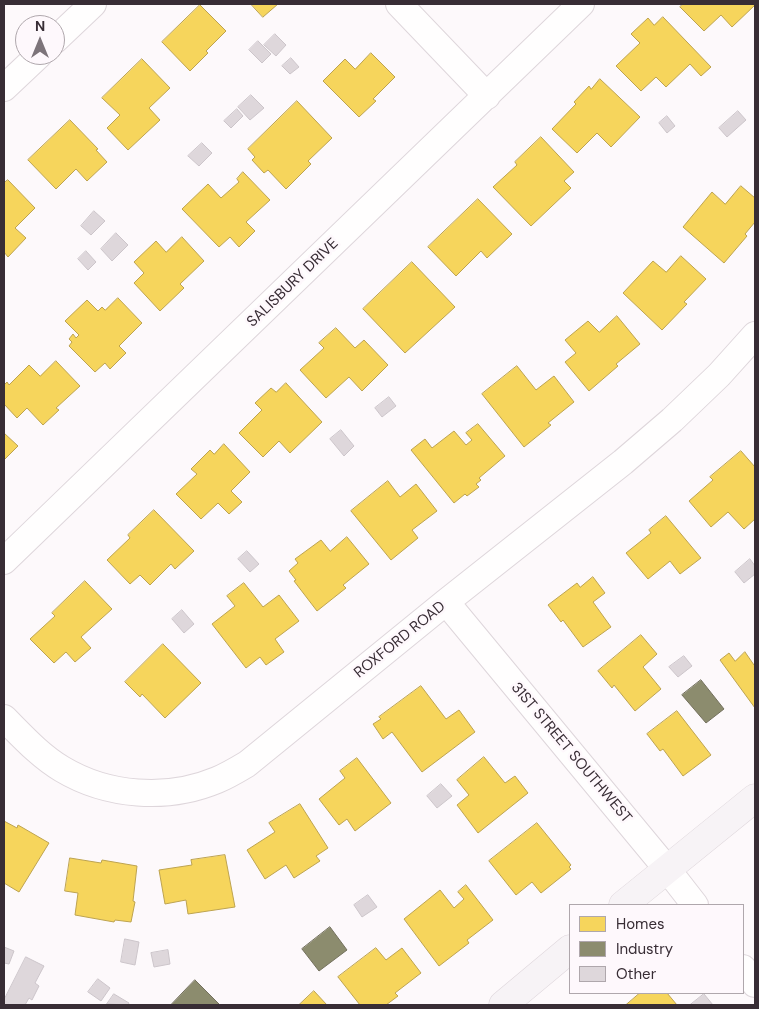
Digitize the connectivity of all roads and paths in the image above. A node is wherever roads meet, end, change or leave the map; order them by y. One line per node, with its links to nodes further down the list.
1 (93, 4): 4 (street)
2 (399, 4): 7 (street)
3 (581, 4): 7 (street, SALISBURY DRIVE)
4 (65, 31)
5 (28, 65): 6 (street)
6 (4, 88)
7 (487, 96): 9 (street, SALISBURY DRIVE)
8 (755, 335): 10 (street, ROXFORD ROAD)
9 (4, 561)
10 (446, 602): 11 (street, ROXFORD ROAD); 13 (street, 31ST STREET SOUTHWEST)
11 (4, 718)
12 (755, 798): 13 (street)
13 (667, 869): 14 (street); 15 (street, 31ST STREET SOUTHWEST)
14 (624, 904)
15 (694, 904)
16 (569, 950): 19 (street)
17 (744, 969): 18 (street)
18 (755, 984)
19 (503, 1005)

